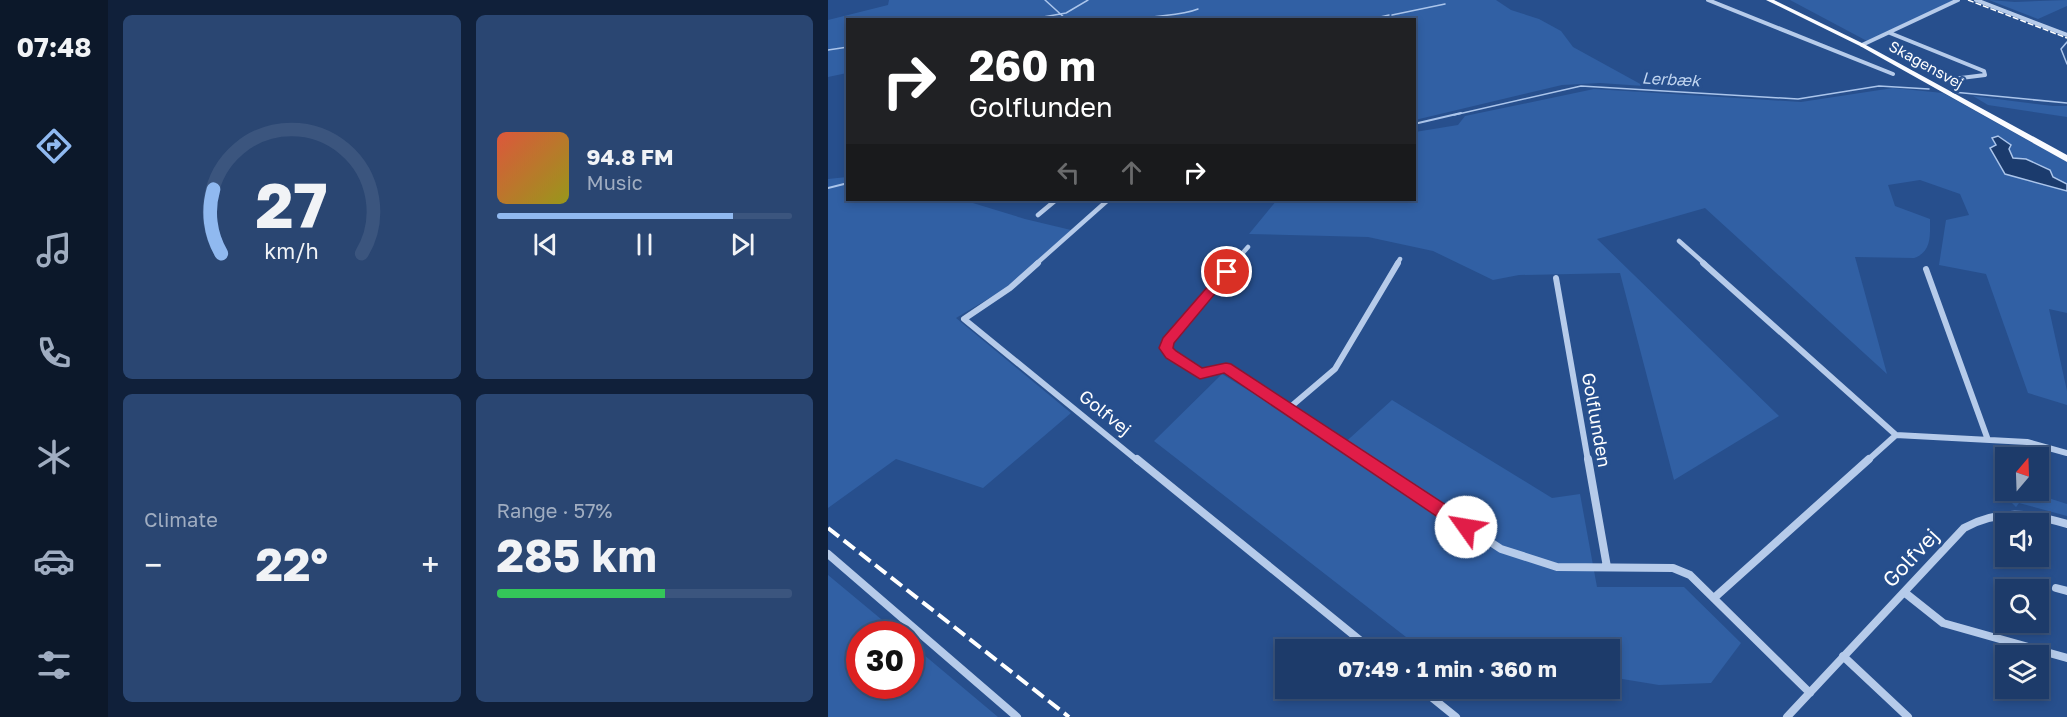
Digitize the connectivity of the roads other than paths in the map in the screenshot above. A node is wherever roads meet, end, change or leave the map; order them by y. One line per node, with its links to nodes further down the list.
1 (1708, 0): 8 (street)
2 (1769, 0): 7 (main road, Skagensvej)
3 (1958, 0): 5 (street)
4 (1976, 0): 6 (street)
5 (1890, 33): 7 (street); 9 (street)
6 (2067, 35)
7 (1862, 45): 10 (main road, Skagensvej)
8 (1893, 74)
9 (1953, 79)
10 (2067, 159)
11 (1055, 201): 13 (street)
12 (1107, 201): 30 (street, Golfvej)
13 (1038, 215)
14 (1679, 241): 20 (street)
15 (1248, 247): 19 (street)
16 (1400, 259): 19 (street)
17 (1926, 269): 21 (street)
18 (1556, 278): 25 (street, Golflunden)
19 (1288, 409): 25 (street)
20 (1896, 435): 21 (street); 29 (street)
21 (1988, 440): 22 (street)
22 (2067, 453)
23 (2067, 524): 28 (street, Golfvej)
24 (828, 554): 35 (street)
25 (1607, 567): 29 (street)
26 (2056, 588): 27 (street)
27 (2067, 591)
28 (1904, 592): 31 (street, Golfvej); 32 (street)
29 (1714, 597): 33 (street)
30 (1358, 639)
31 (1843, 656): 33 (street, Golfvej); 38 (street)
32 (2067, 658)
33 (1810, 693): 37 (street, Golfvej)
34 (1434, 699): 36 (street)
35 (1017, 717)
36 (1456, 717)
37 (1787, 717)
38 (1908, 717)

